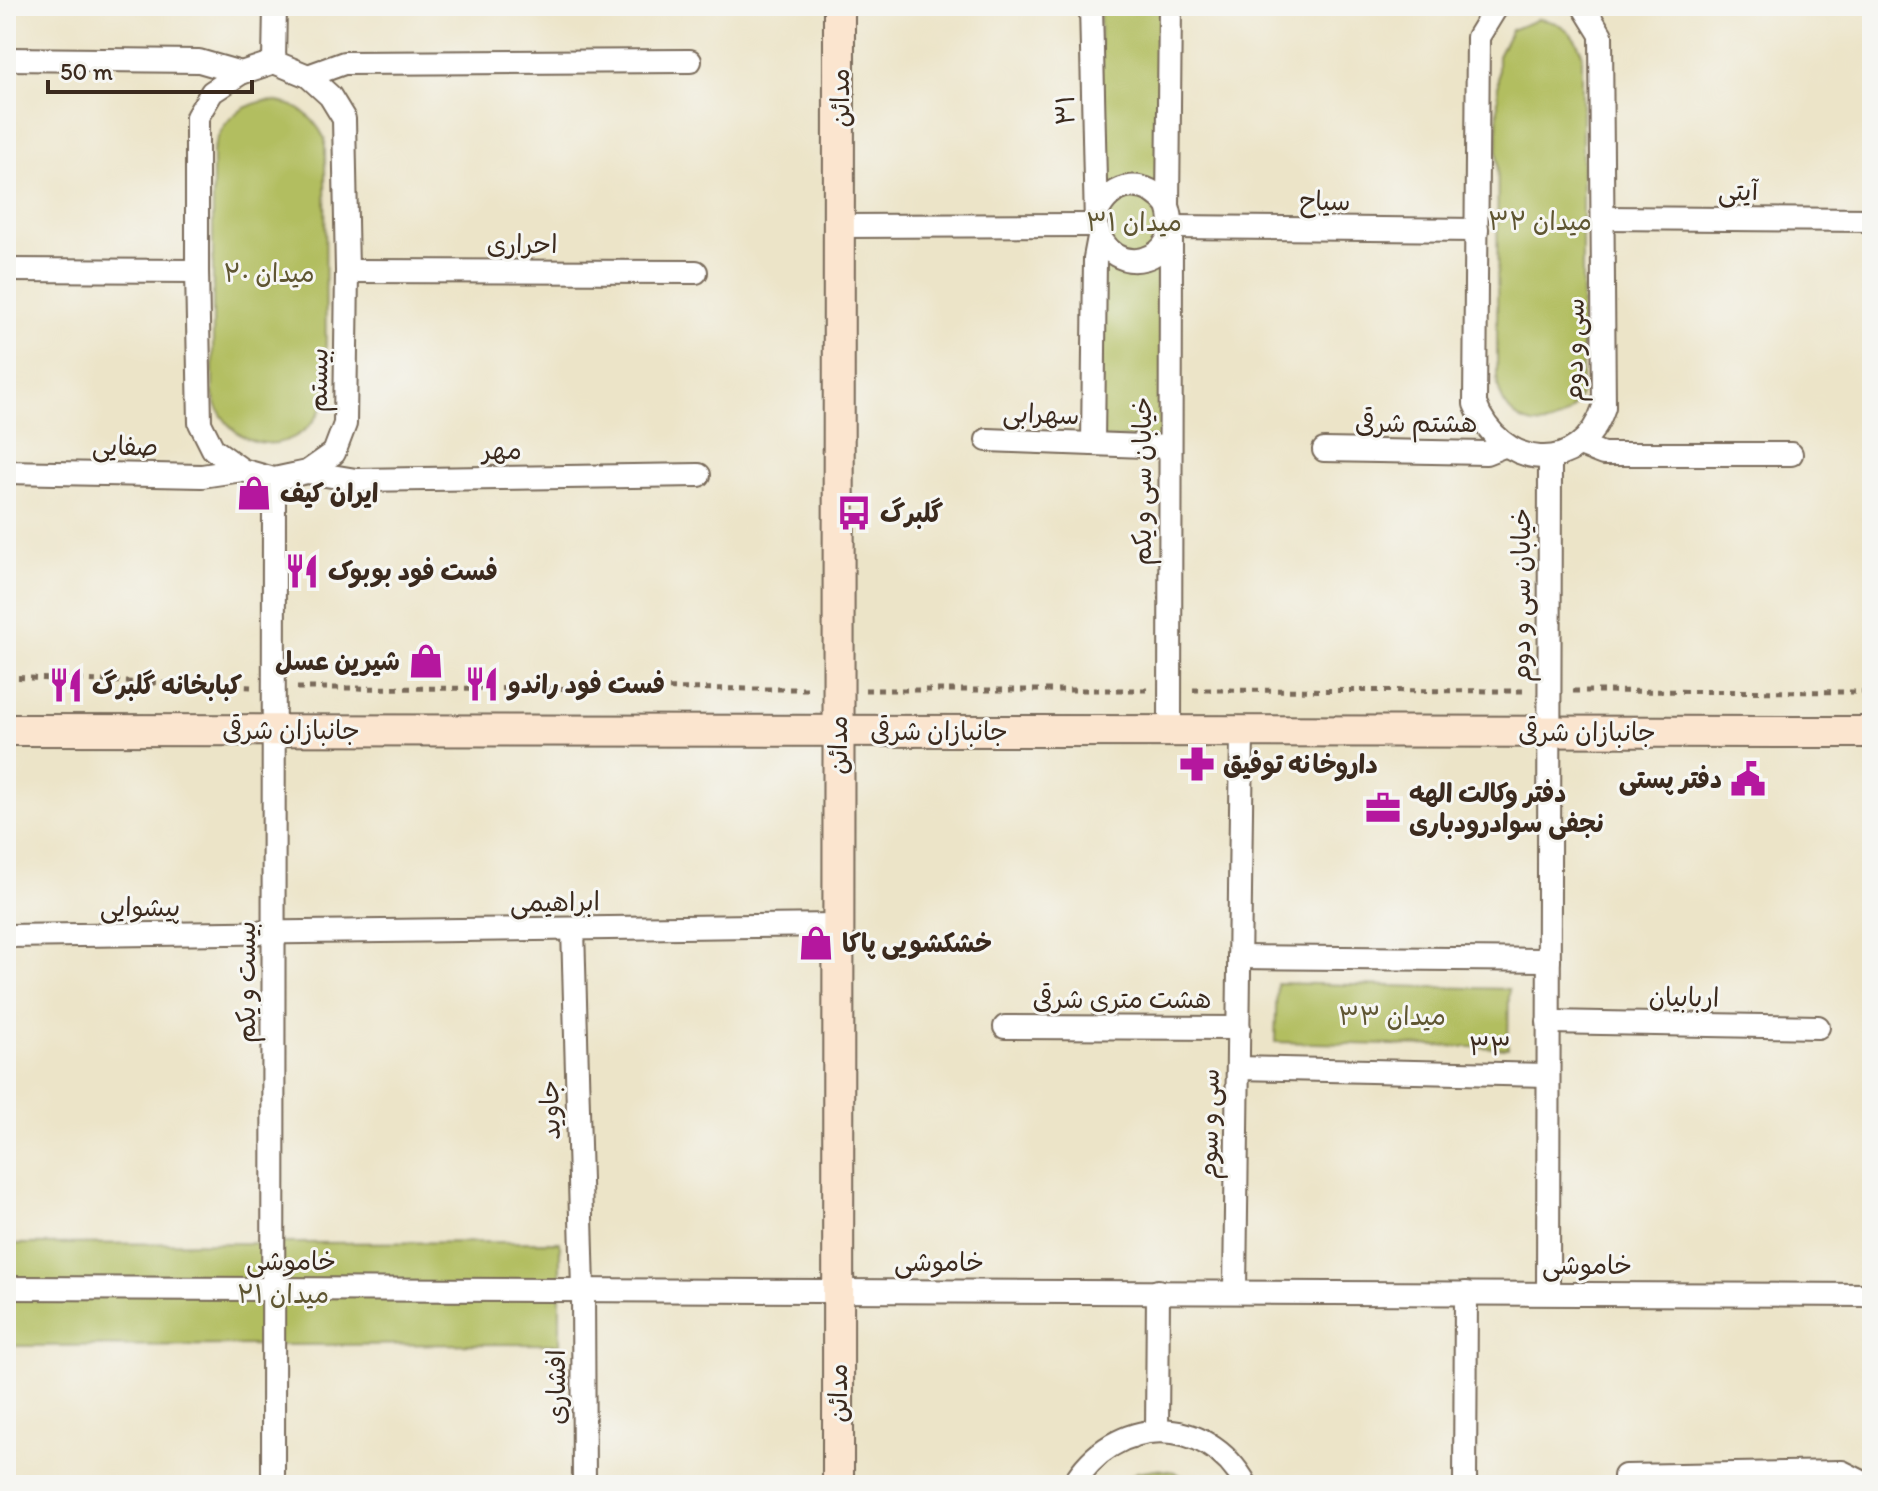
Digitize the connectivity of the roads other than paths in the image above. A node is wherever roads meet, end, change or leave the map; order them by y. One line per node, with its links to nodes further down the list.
1 (275, 6): 9 (street)
2 (839, 6): 16 (main road, مدائن)
3 (1091, 6): 15 (street, ۳۱)
4 (1170, 6): 14 (street, خیابان سی و یکم)
5 (1497, 6): 17 (street)
6 (1583, 6): 12 (street, سی و دوم)
7 (6, 59): 10 (street)
8 (690, 61): 11 (street)
9 (274, 62): 10 (street, بیستم); 11 (street, بیستم)
10 (241, 73): 19 (street, بیستم)
11 (308, 76): 20 (street, بیستم)
12 (1603, 218): 13 (street, آیتی); 25 (street, سی و دوم)
13 (1872, 220)
14 (1170, 221): 15 (street); 15 (street); 17 (street, سیاح); 26 (street, خیابان سی و یکم)
15 (1097, 225): 16 (street); 23 (street, ۳۱)
16 (841, 226): 37 (main road, مدائن)
17 (1477, 230): 24 (street)
18 (6, 270): 19 (street)
19 (197, 271): 30 (street, بیستم)
20 (347, 271): 21 (street, احراری); 32 (street, بیستم)
21 (696, 272)
22 (987, 440): 23 (street, سهرابی)
23 (1093, 444): 26 (street)
24 (1506, 445): 27 (street, هشتم شرقی); 29 (street)
25 (1580, 445): 28 (street); 29 (street)
26 (1170, 447): 38 (street, خیابان سی و یکم)
27 (1324, 450)
28 (1791, 454)
29 (1550, 458): 40 (street, خیابان سی و دوم)
30 (242, 470): 31 (street, صفایی); 34 (street, بیستم)
31 (6, 472)
32 (307, 472): 33 (street, مهر); 34 (street, بیستم)
33 (699, 475)
34 (274, 479): 36 (street, بیست و یکم)
35 (6, 730): 36 (main road, جانبازان شرقی)
36 (274, 730): 37 (main road, جانبازان شرقی); 44 (street, بیست و یکم)
37 (838, 731): 38 (main road, جانبازان شرقی); 42 (main road, مدائن)
38 (1170, 731): 39 (main road, جانبازان شرقی)
39 (1242, 731): 40 (main road, جانبازان شرقی); 46 (street, سی و سوم)
40 (1549, 732): 41 (main road, جانبازان شرقی); 47 (street)
41 (1872, 732)
42 (838, 925): 43 (street, ابراهیمی); 57 (main road, مدائن)
43 (573, 929): 44 (street, ابراهیمی); 56 (street, جاوید)
44 (274, 935): 45 (street, پیشوایی); 55 (street, بیست و یکم)
45 (6, 936)
46 (1239, 957): 47 (street); 51 (street, سی و سوم)
47 (1549, 960): 48 (street)
48 (1548, 1022): 50 (street, اربابیان); 53 (street)
49 (1005, 1027): 51 (street, هشت متری شرقی)
50 (1818, 1027)
51 (1239, 1028): 52 (street, سی و سوم)
52 (1238, 1068): 53 (street, ۳۳); 59 (street, سی و سوم)
53 (1548, 1075): 61 (street)
54 (6, 1288): 55 (street, خاموشی)
55 (273, 1289): 56 (street, خاموشی); 65 (street, بیست و یکم)
56 (583, 1289): 57 (street, خاموشی); 66 (street, افشاری)
57 (838, 1289): 58 (street, خاموشی); 67 (main road, مدائن)
58 (1158, 1291): 59 (street, خاموشی); 63 (street)
59 (1235, 1291): 60 (street, خاموشی)
60 (1466, 1293): 61 (street, خاموشی); 70 (street)
61 (1548, 1293): 62 (street, خاموشی)
62 (1872, 1295)
63 (1157, 1431): 68 (street); 69 (street)
64 (1625, 1476): 71 (street)
65 (273, 1485)
66 (584, 1485)
67 (838, 1485)
68 (1073, 1485)
69 (1246, 1485)
70 (1465, 1485)
71 (1868, 1485)

